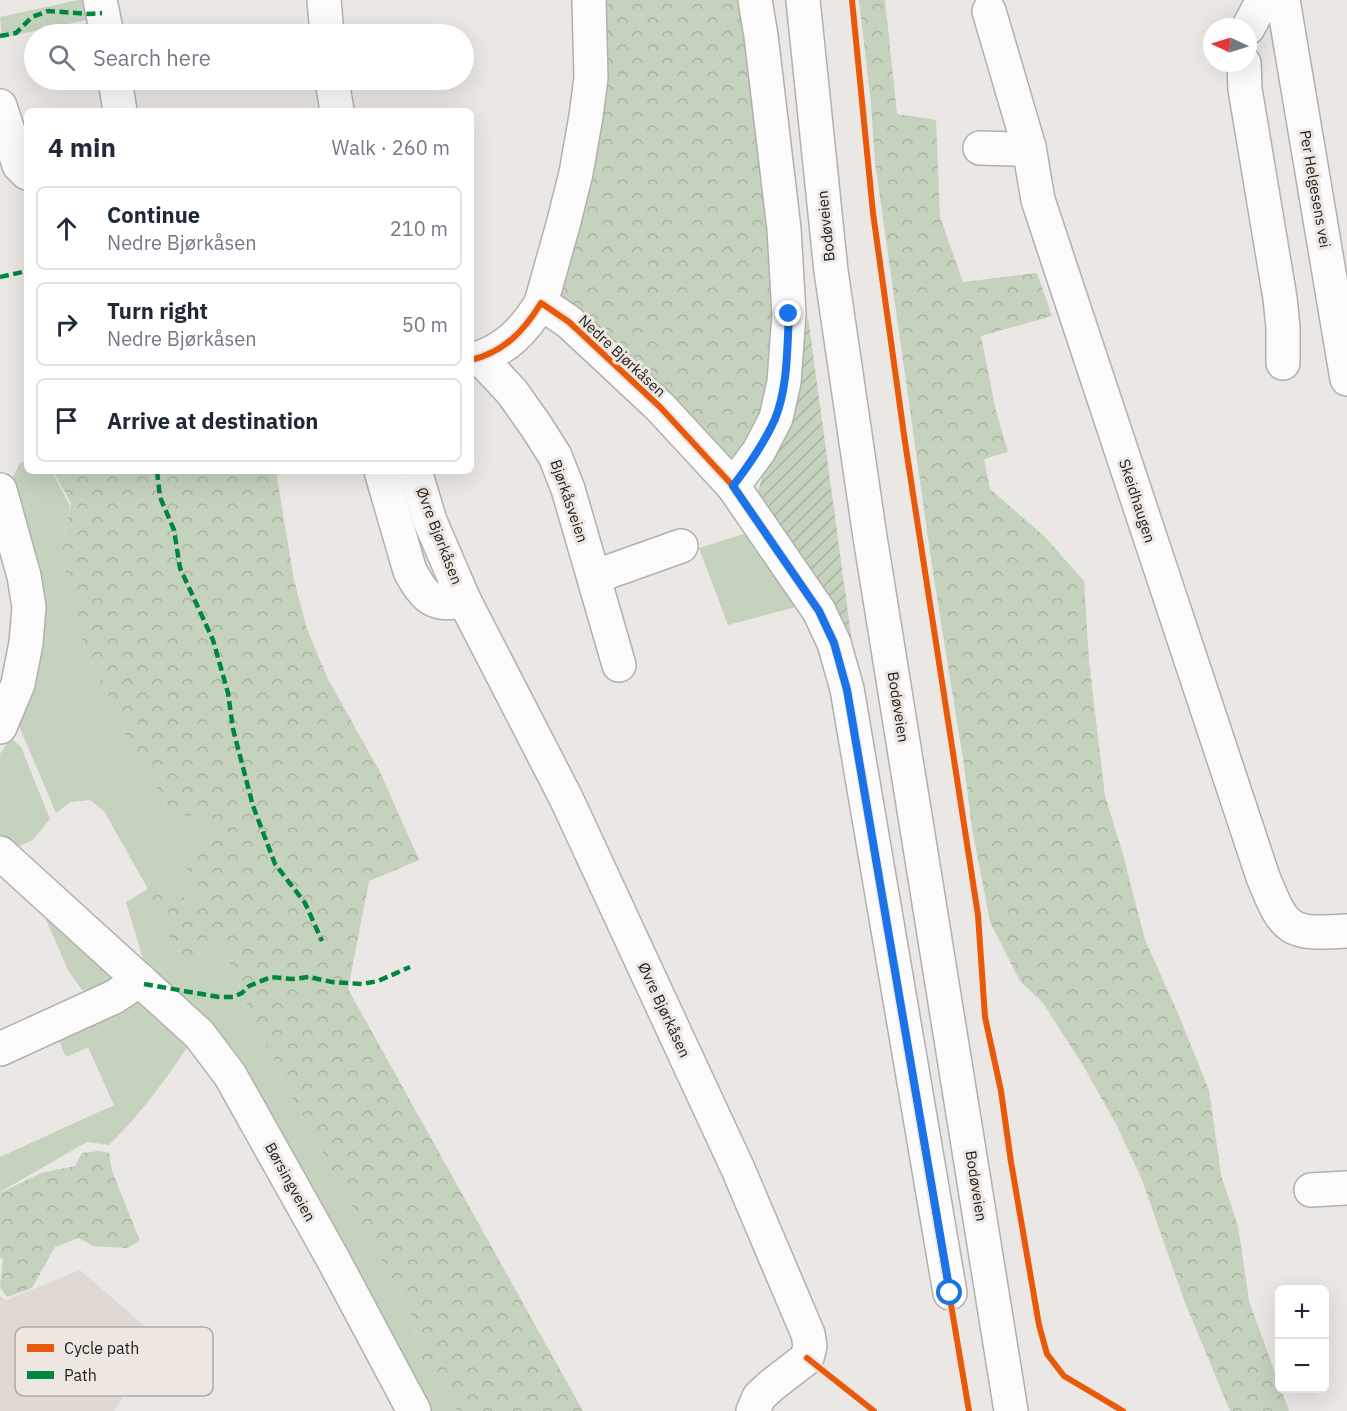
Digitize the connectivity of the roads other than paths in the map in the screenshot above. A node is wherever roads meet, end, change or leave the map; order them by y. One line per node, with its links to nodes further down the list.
1 (100, 0): 10 (street)
2 (324, 0): 11 (street)
3 (589, 0): 21 (street)
4 (754, 0): 27 (street)
5 (802, 0): 44 (street, Bodøveien)
6 (1263, 0): 9 (street)
7 (1283, 0): 24 (street, Per Helgesens vei)
8 (989, 11): 18 (street, Skeidhaugen)
9 (1253, 18)
10 (105, 24)
11 (326, 24)
12 (1244, 72): 23 (street)
13 (117, 90): 16 (street)
14 (334, 90): 17 (street)
15 (0, 106): 20 (street)
16 (120, 108)
17 (337, 108)
18 (1029, 147): 19 (street); 36 (street, Skeidhaugen)
19 (980, 148)
20 (24, 170)
21 (541, 303): 22 (street); 27 (street, Nedre Bjørkåsen)
22 (475, 359): 31 (street, Bjørkåsveien)
23 (1283, 363)
24 (1347, 378)
25 (382, 474): 32 (street, Øvre Bjørkåsen)
26 (416, 474): 32 (street, Øvre Bjørkåsen)
27 (733, 486): 41 (street, Nedre Bjørkåsen)
28 (0, 490): 29 (street)
29 (8, 545): 34 (street)
30 (681, 546): 31 (street)
31 (594, 577): 33 (street, Bjørkåsveien)
32 (464, 600): 43 (street, Øvre Bjørkåsen)
33 (619, 665)
34 (0, 727)
35 (0, 853): 37 (street, Børsingveien)
36 (1347, 931)
37 (140, 980): 38 (street); 42 (street, Børsingveien)
38 (0, 1049)
39 (1347, 1188): 40 (street)
40 (1311, 1190)
41 (950, 1293)
42 (406, 1409)
43 (753, 1411)
44 (1011, 1411)

